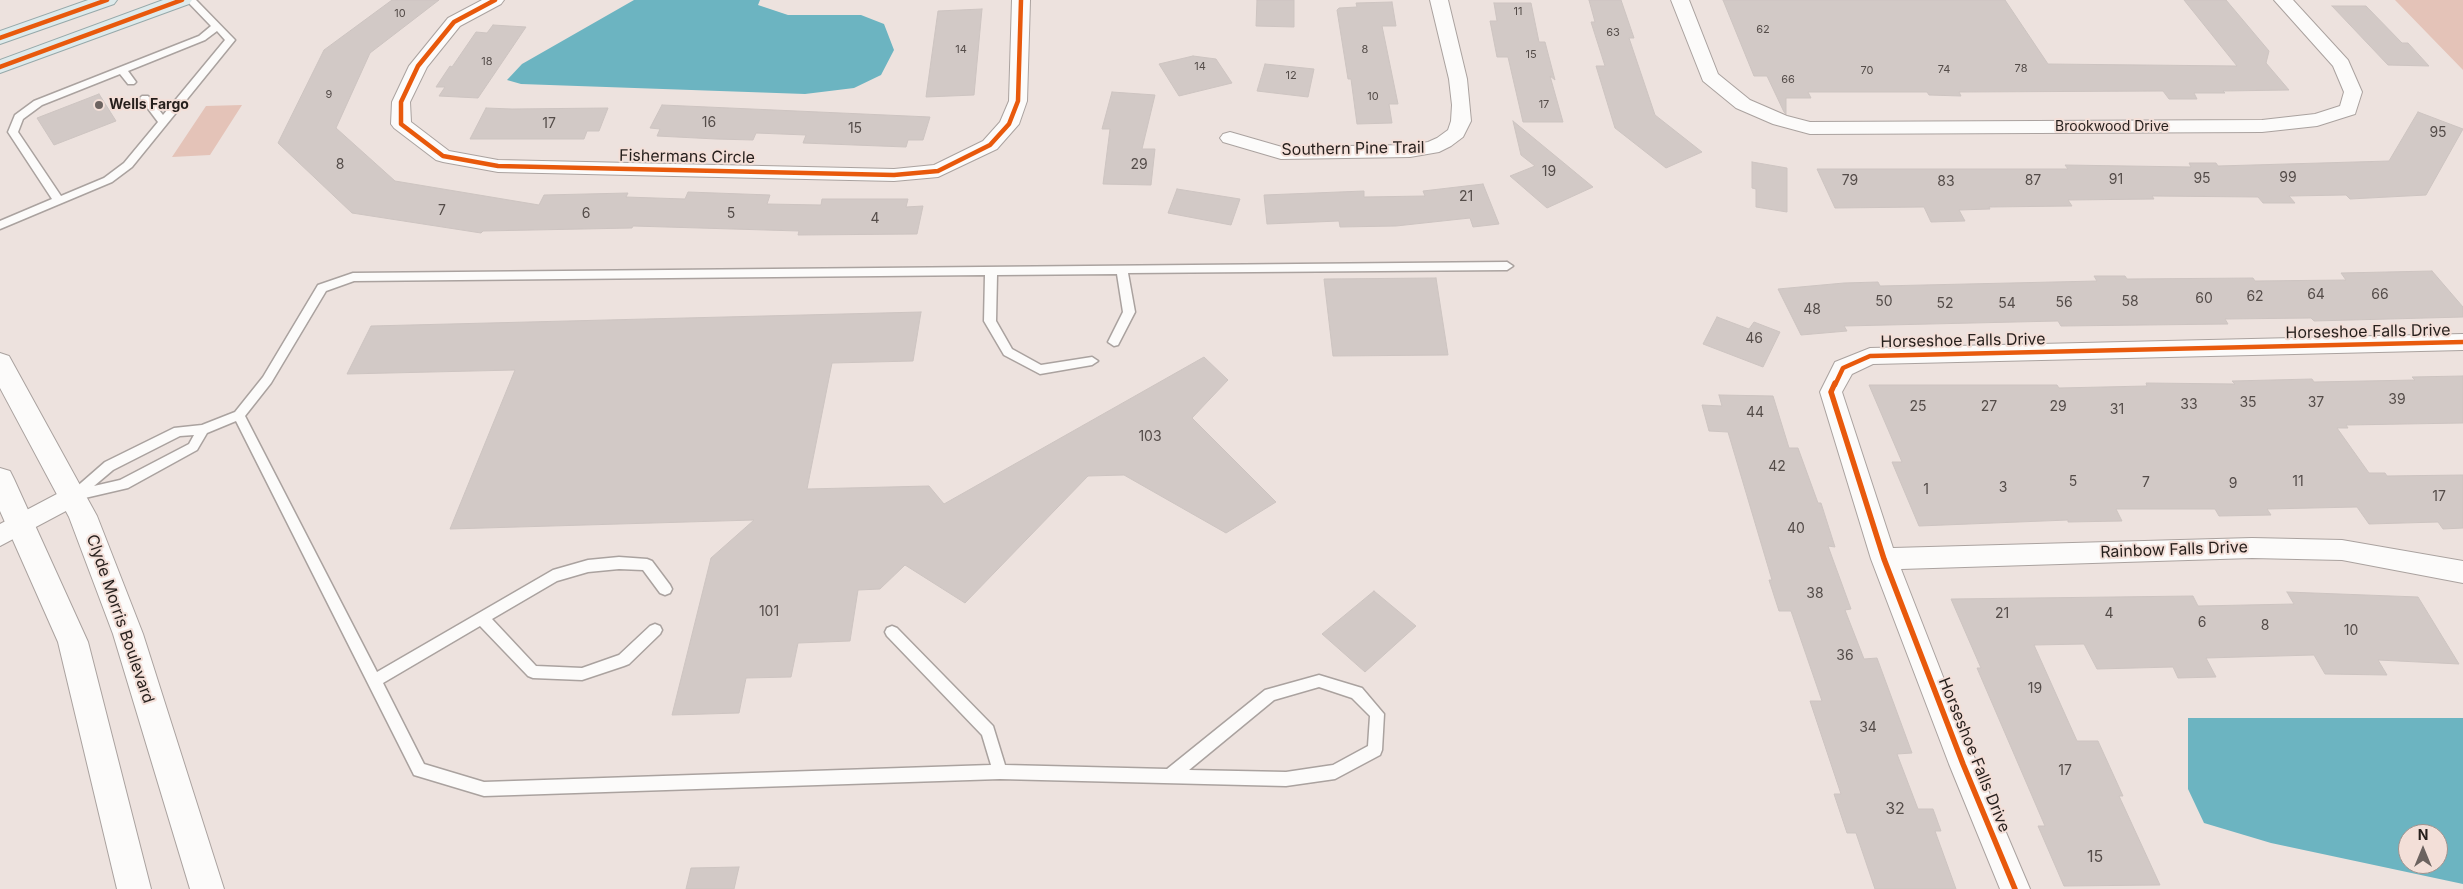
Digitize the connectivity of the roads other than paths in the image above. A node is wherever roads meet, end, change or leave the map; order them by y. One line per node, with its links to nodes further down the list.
1 (107, 0): 10 (main road)
2 (182, 0): 11 (main road)
3 (191, 0): 9 (lane)
4 (495, 0): 5 (street, Fishermans Circle)
5 (1021, 0)
6 (1438, 0): 16 (street, Southern Pine Trail)
7 (1680, 0): 8 (street, Brookwood Drive)
8 (2283, 0)
9 (217, 26): 12 (lane); 15 (lane)
10 (0, 38)
11 (0, 67)
12 (122, 70): 13 (lane); 17 (lane)
13 (131, 82)
14 (145, 98): 15 (lane)
15 (162, 121): 17 (lane)
16 (1230, 138)
17 (58, 200): 18 (lane)
18 (0, 225)
19 (1506, 266): 20 (lane)
20 (1122, 270): 21 (lane); 22 (lane)
21 (991, 271): 24 (lane); 26 (lane)
22 (1114, 342)
23 (2463, 342): 31 (street, Horseshoe Falls Drive)
24 (1092, 361)
25 (0, 363): 29 (street, Clyde Morris Boulevard)
26 (239, 415): 27 (lane); 37 (lane)
27 (203, 430): 29 (lane); 29 (lane)
28 (0, 479): 30 (street)
29 (72, 496): 30 (street); 41 (street, Clyde Morris Boulevard)
30 (11, 530): 40 (street)
31 (1884, 559): 32 (street, Rainbow Falls Drive); 42 (street, Horseshoe Falls Drive)
32 (2463, 572)
33 (665, 589): 34 (lane)
34 (482, 618): 35 (lane); 37 (lane)
35 (655, 630)
36 (892, 632): 38 (lane)
37 (374, 681): 38 (lane)
38 (1000, 772): 39 (lane)
39 (1171, 775): 39 (lane)
40 (134, 889)
41 (207, 889)
42 (2015, 889)

